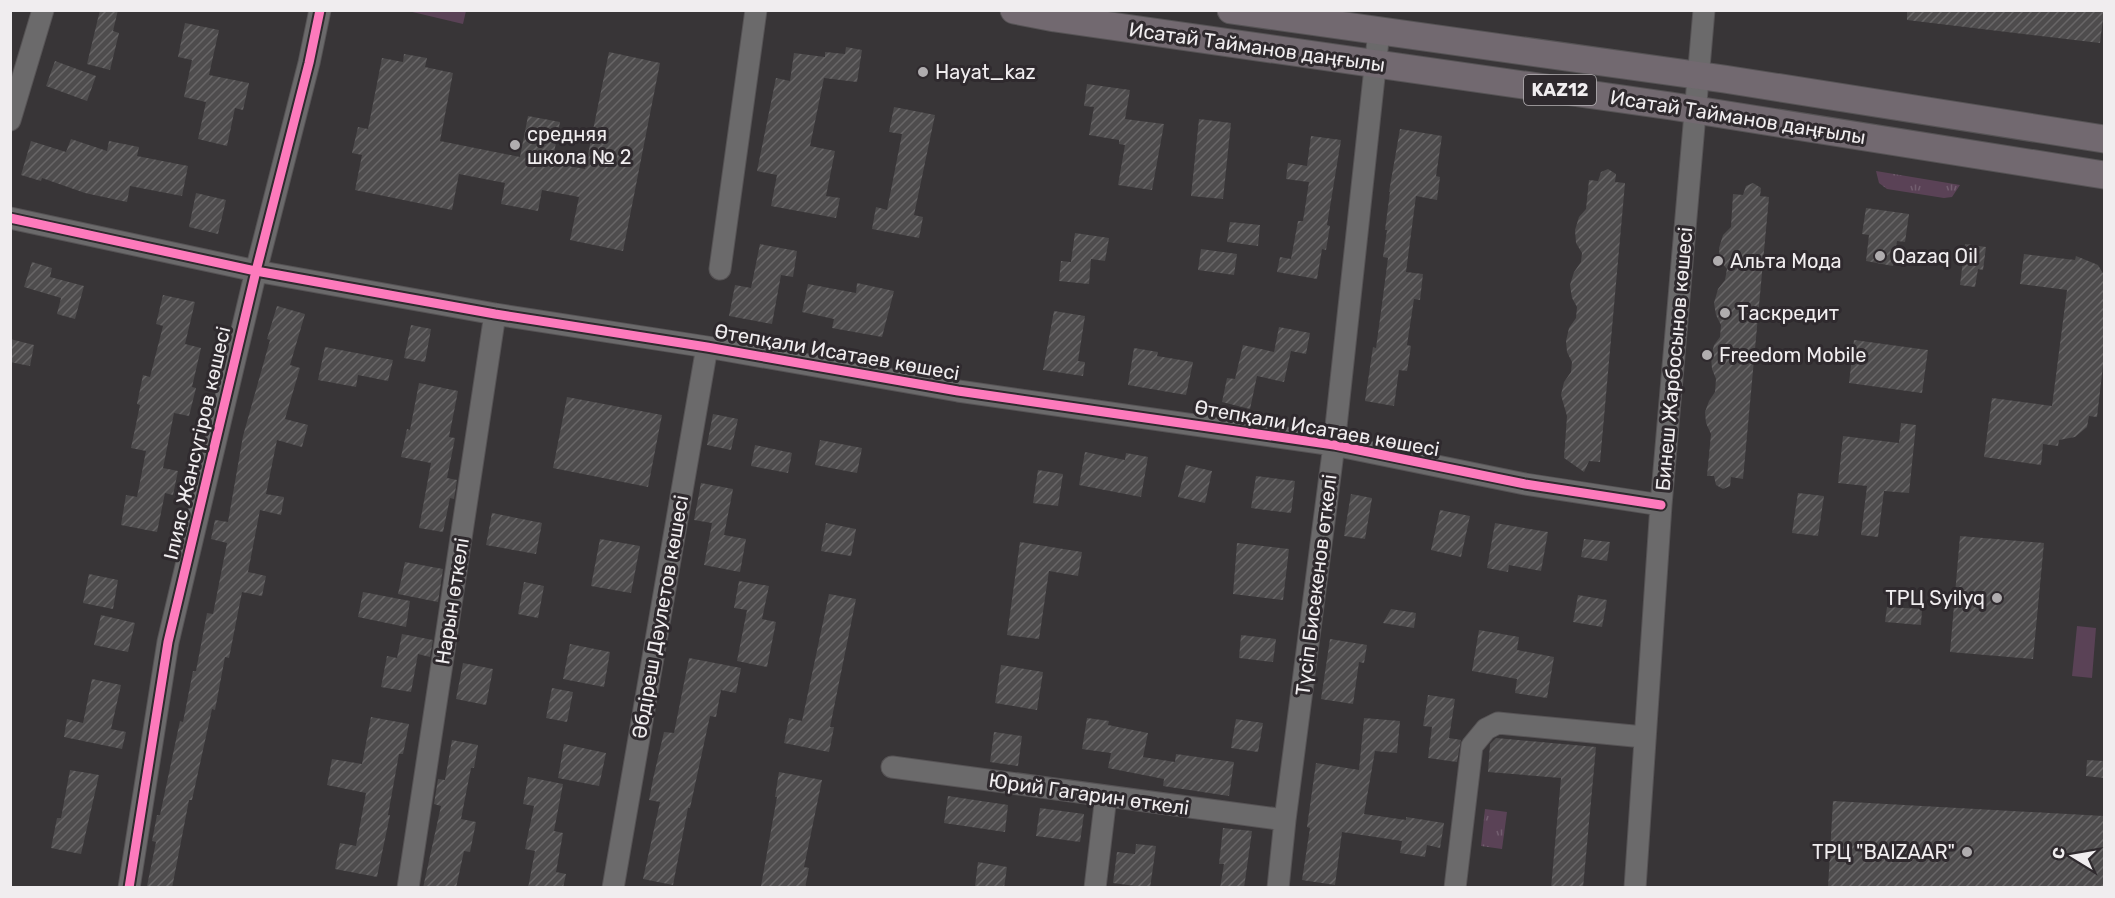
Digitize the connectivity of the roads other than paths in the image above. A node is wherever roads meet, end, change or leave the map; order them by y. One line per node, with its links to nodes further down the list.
1 (43, 10): 12 (street)
2 (320, 10): 17 (street, Ілияс Жансүгіров көшесі)
3 (756, 10): 16 (street)
4 (1014, 10): 7 (main road, Исатай Тайманов даңғылы / KAZ12)
5 (1231, 10): 8 (main road, Исатай Тайманов даңғылы / KAZ12)
6 (1704, 10): 10 (street, Бинеш Жарбосынов көшесі)
7 (1019, 11): 9 (main road, Исатай Тайманов даңғылы / KAZ12)
8 (1379, 31): 9 (street, Түсіп Бисекенов өткелі); 10 (main road, Исатай Тайманов даңғылы / KAZ12)
9 (1376, 65): 11 (main road, Исатай Тайманов даңғылы / KAZ12); 20 (street, Түсіп Бисекенов өткелі)
10 (1698, 76): 11 (street, Бинеш Жарбосынов көшесі); 13 (main road, Исатай Тайманов даңғылы / KAZ12)
11 (1696, 110): 14 (main road, Исатай Тайманов даңғылы / KAZ12); 21 (street, Бинеш Жарбосынов көшесі)
12 (10, 120)
13 (2104, 139)
14 (2104, 175)
15 (10, 218): 17 (street, Өтепқали Исатаев көшесі)
16 (720, 269)
17 (256, 271): 18 (street, Өтепқали Исатаев көшесі); 26 (street, Ілияс Жансүгіров көшесі)
18 (495, 314): 19 (street, Өтепқали Исатаев көшесі); 27 (street, Нарын өткелі)
19 (707, 347): 20 (street, Өтепқали Исатаев көшесі); 28 (street, Әбдіреш Дәулетов көшесі)
20 (1334, 445): 21 (street, Өтепқали Исатаев көшесі); 25 (street, Түсіп Бисекенов өткелі)
21 (1661, 505): 22 (street, Бинеш Жарбосынов көшесі)
22 (1644, 737): 31 (street); 32 (street, Бинеш Жарбосынов көшесі)
23 (892, 767): 24 (street, Юрий Гагарин өткелі)
24 (1106, 796): 25 (street, Юрий Гагарин өткелі); 29 (street)
25 (1285, 820): 30 (street, Түсіп Бисекенов өткелі)
26 (129, 888)
27 (408, 888)
28 (613, 888)
29 (1095, 888)
30 (1278, 888)
31 (1455, 888)
32 (1635, 888)

